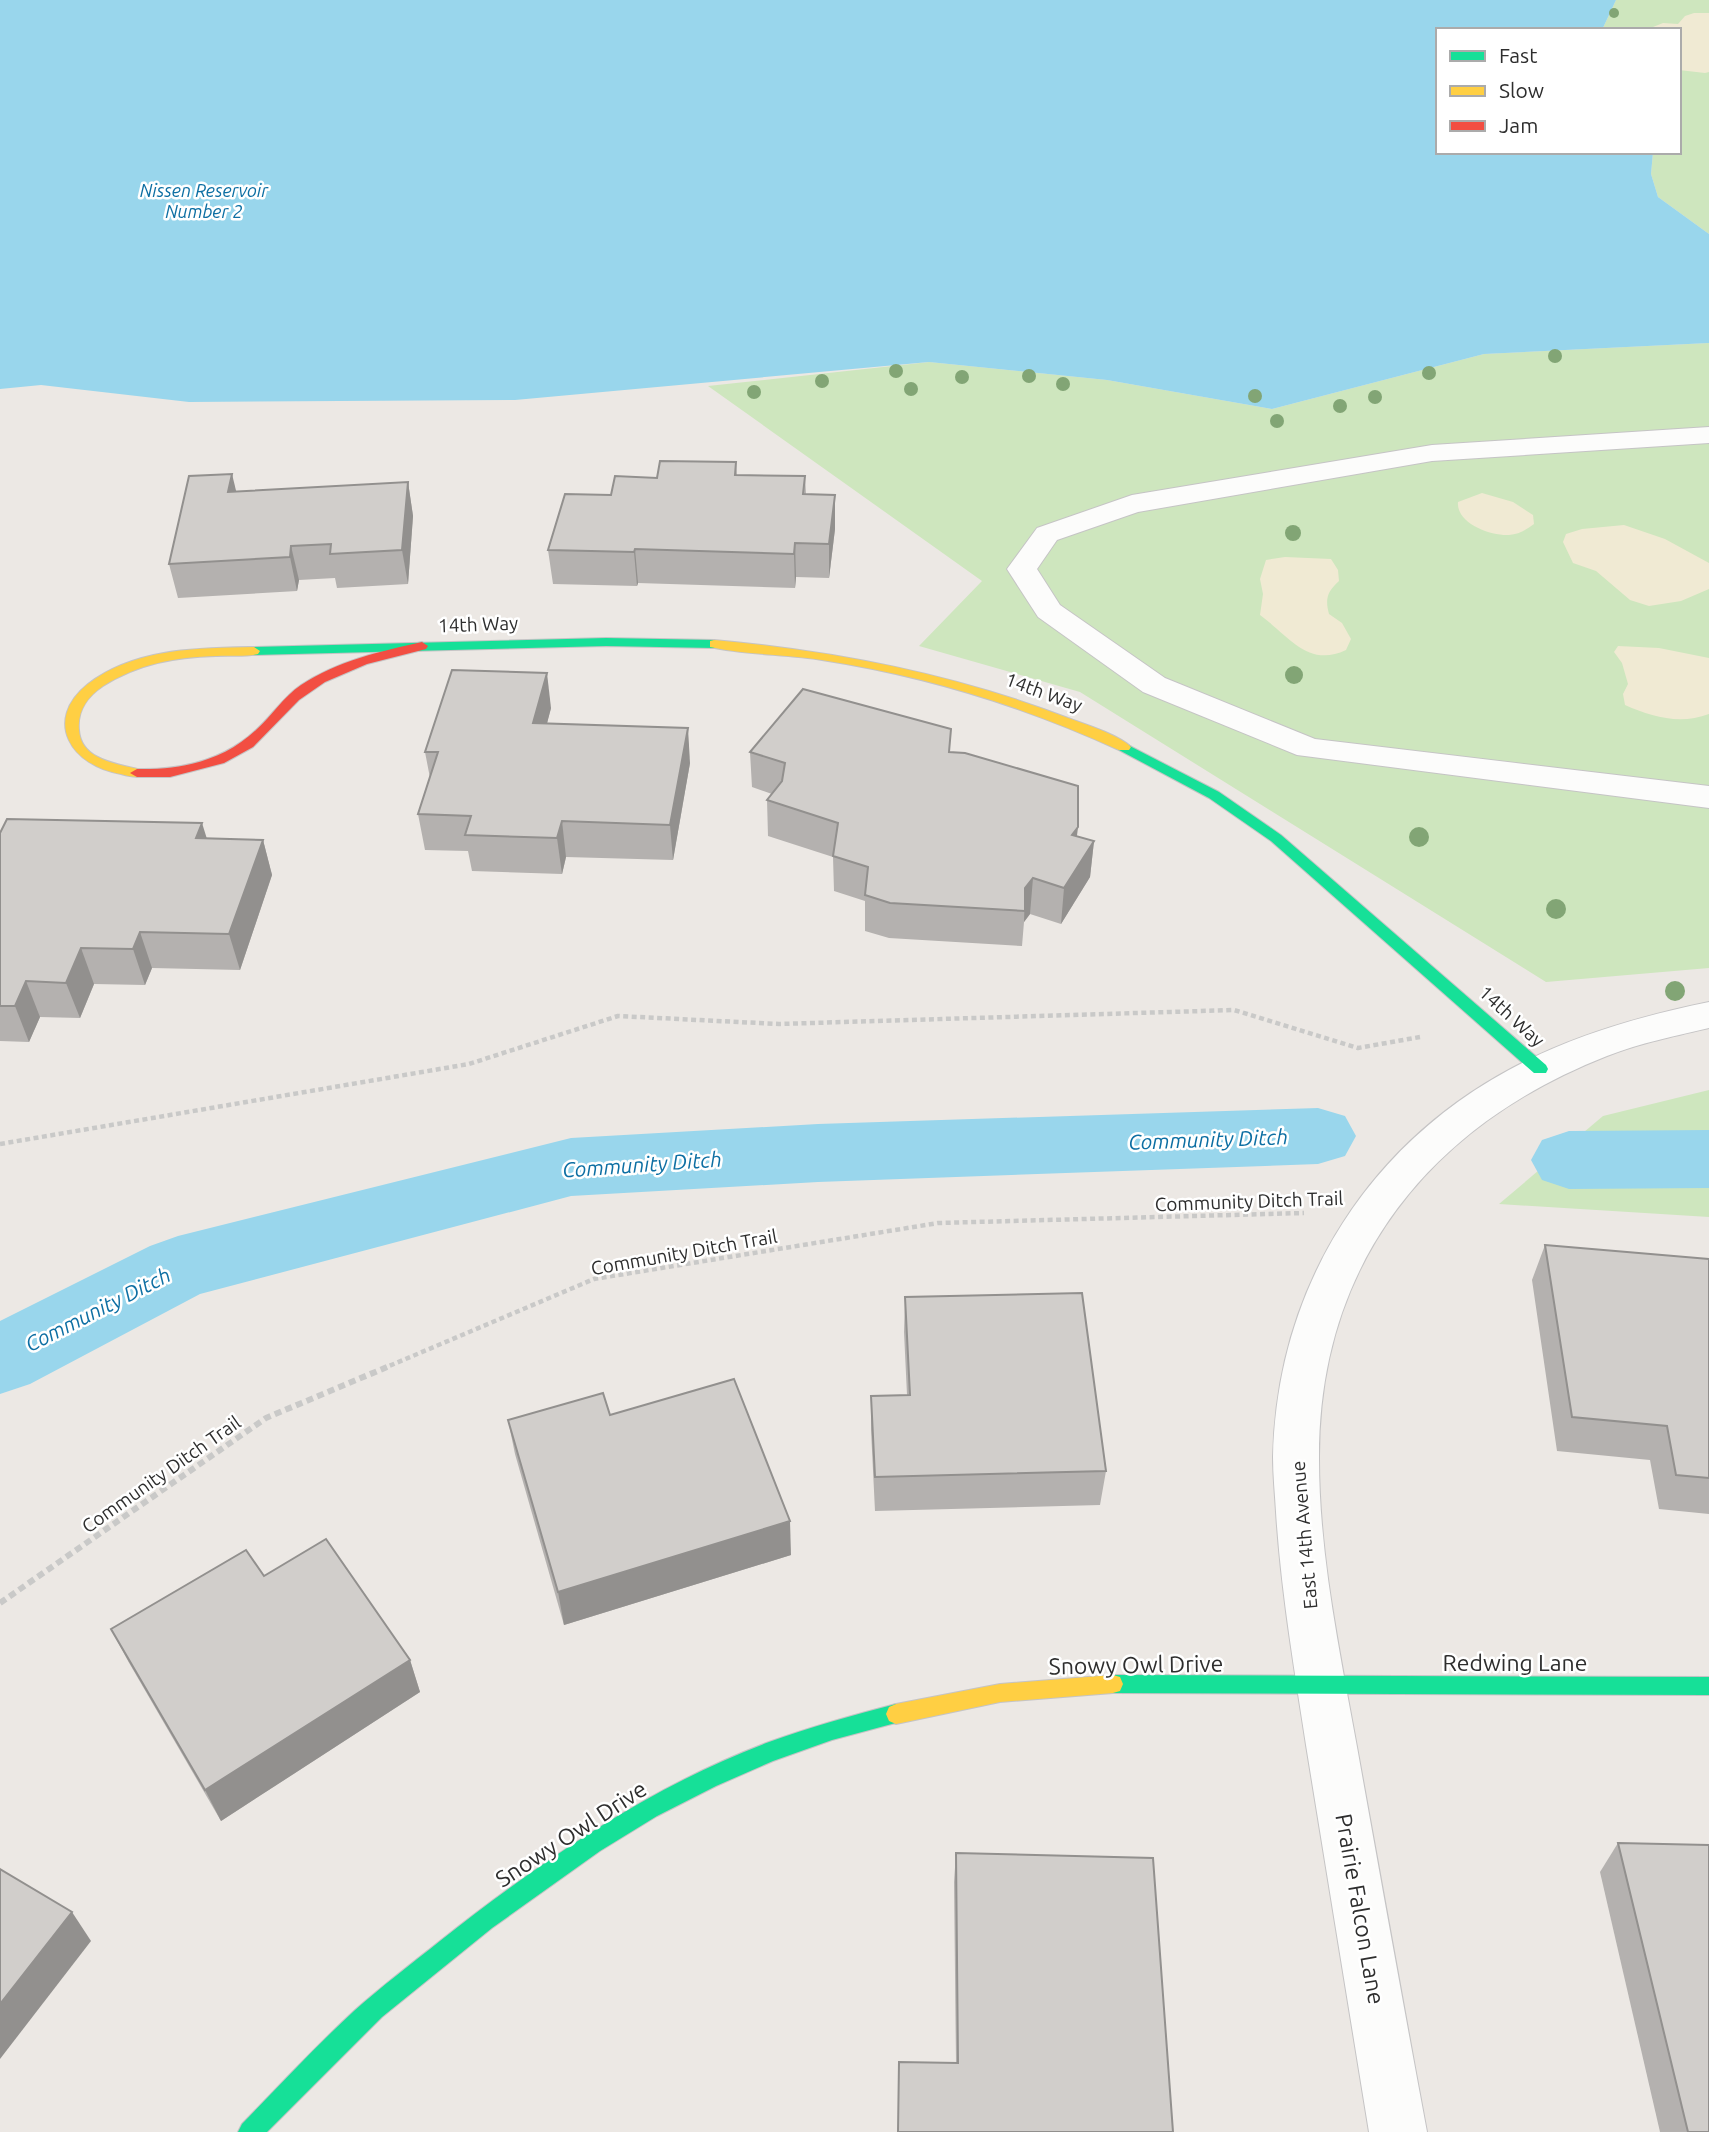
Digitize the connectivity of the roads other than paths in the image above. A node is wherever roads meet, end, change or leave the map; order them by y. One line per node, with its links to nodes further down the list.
1 (1709, 435): 3 (street)
2 (422, 646): 2 (street, 14th Way); 5 (street, 14th Way)
3 (1709, 797)
4 (1709, 1016): 5 (street, East 14th Avenue)
5 (1540, 1069): 6 (street, East 14th Avenue)
6 (1322, 1685): 7 (street, Redwing Lane); 8 (street, Snowy Owl Drive); 9 (street, Prairie Falcon Lane)
7 (1709, 1686)
8 (250, 2132)
9 (1398, 2132)

